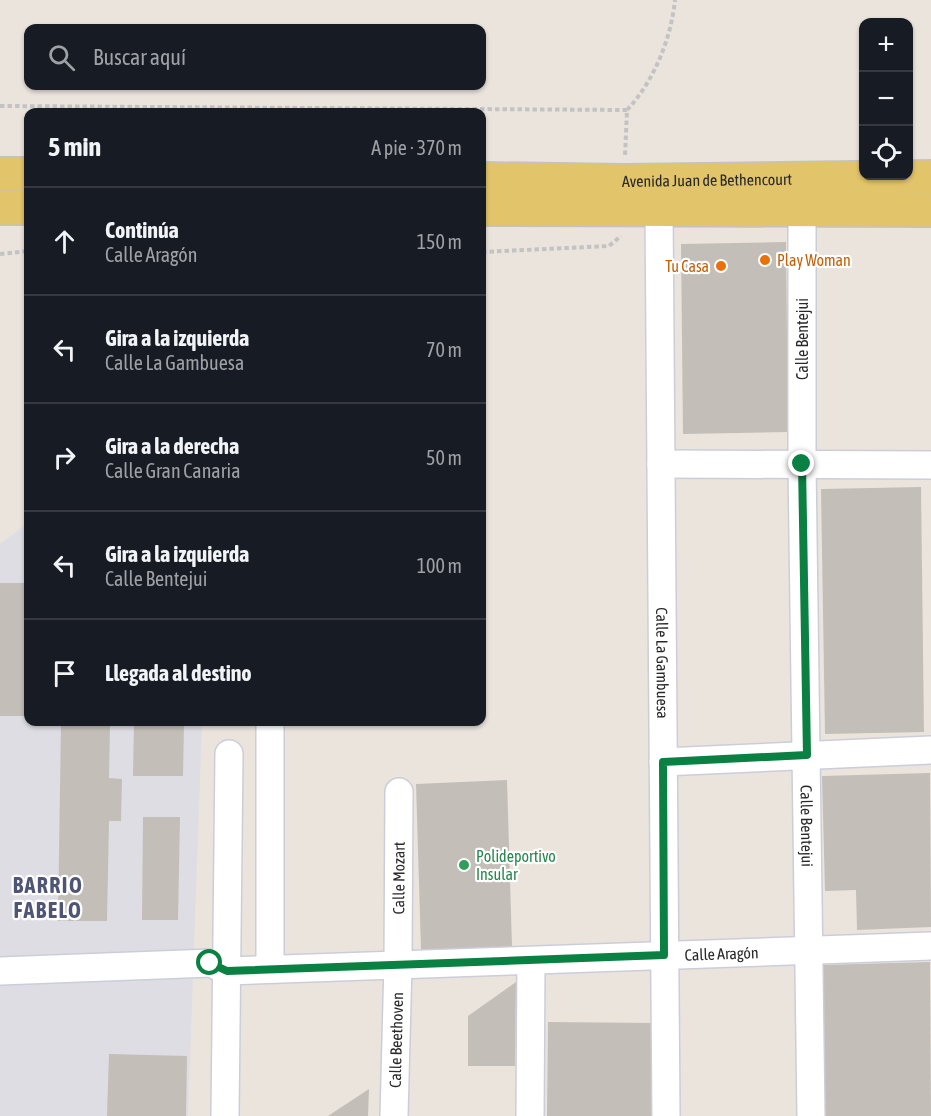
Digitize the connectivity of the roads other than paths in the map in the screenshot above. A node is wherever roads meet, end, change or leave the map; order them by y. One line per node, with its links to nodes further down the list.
1 (0, 174): 2 (main road)
2 (24, 174)
3 (931, 177): 4 (main road, Avenida Juan de Bethencourt)
4 (486, 179)
5 (0, 208): 6 (main road)
6 (24, 208)
7 (486, 209): 8 (main road, Avenida Juan de Bethencourt)
8 (659, 210): 10 (main road, Avenida Juan de Bethencourt); 11 (street, Calle La Gambuesa)
9 (931, 210): 10 (main road, Avenida Juan de Bethencourt)
10 (802, 211): 12 (street, Calle Bentejui)
11 (661, 464): 12 (street); 18 (street, Calle La Gambuesa)
12 (802, 464): 13 (street); 17 (street, Calle Bentejui)
13 (931, 465)
14 (270, 726): 25 (street)
15 (931, 750): 17 (street)
16 (230, 754): 27 (street)
17 (807, 755): 18 (street); 21 (street, Calle Bentejui)
18 (663, 762): 22 (street, Calle La Gambuesa)
19 (399, 792): 24 (street, Calle Mozart)
20 (931, 945): 21 (street, Calle Aragón)
21 (809, 950): 22 (street, Calle Aragón); 32 (street, Calle Bentejui)
22 (664, 955): 23 (street, Calle Aragón); 31 (street, Calle La Gambuesa)
23 (531, 961): 24 (street, Calle Aragón); 30 (street)
24 (398, 964): 25 (street, Calle Aragón); 29 (street, Calle Beethoven)
25 (270, 969): 27 (street, Calle Aragón)
26 (0, 971): 27 (street, Calle Aragón)
27 (227, 971): 28 (street)
28 (225, 1116)
29 (394, 1116)
30 (530, 1116)
31 (666, 1116)
32 (811, 1116)

